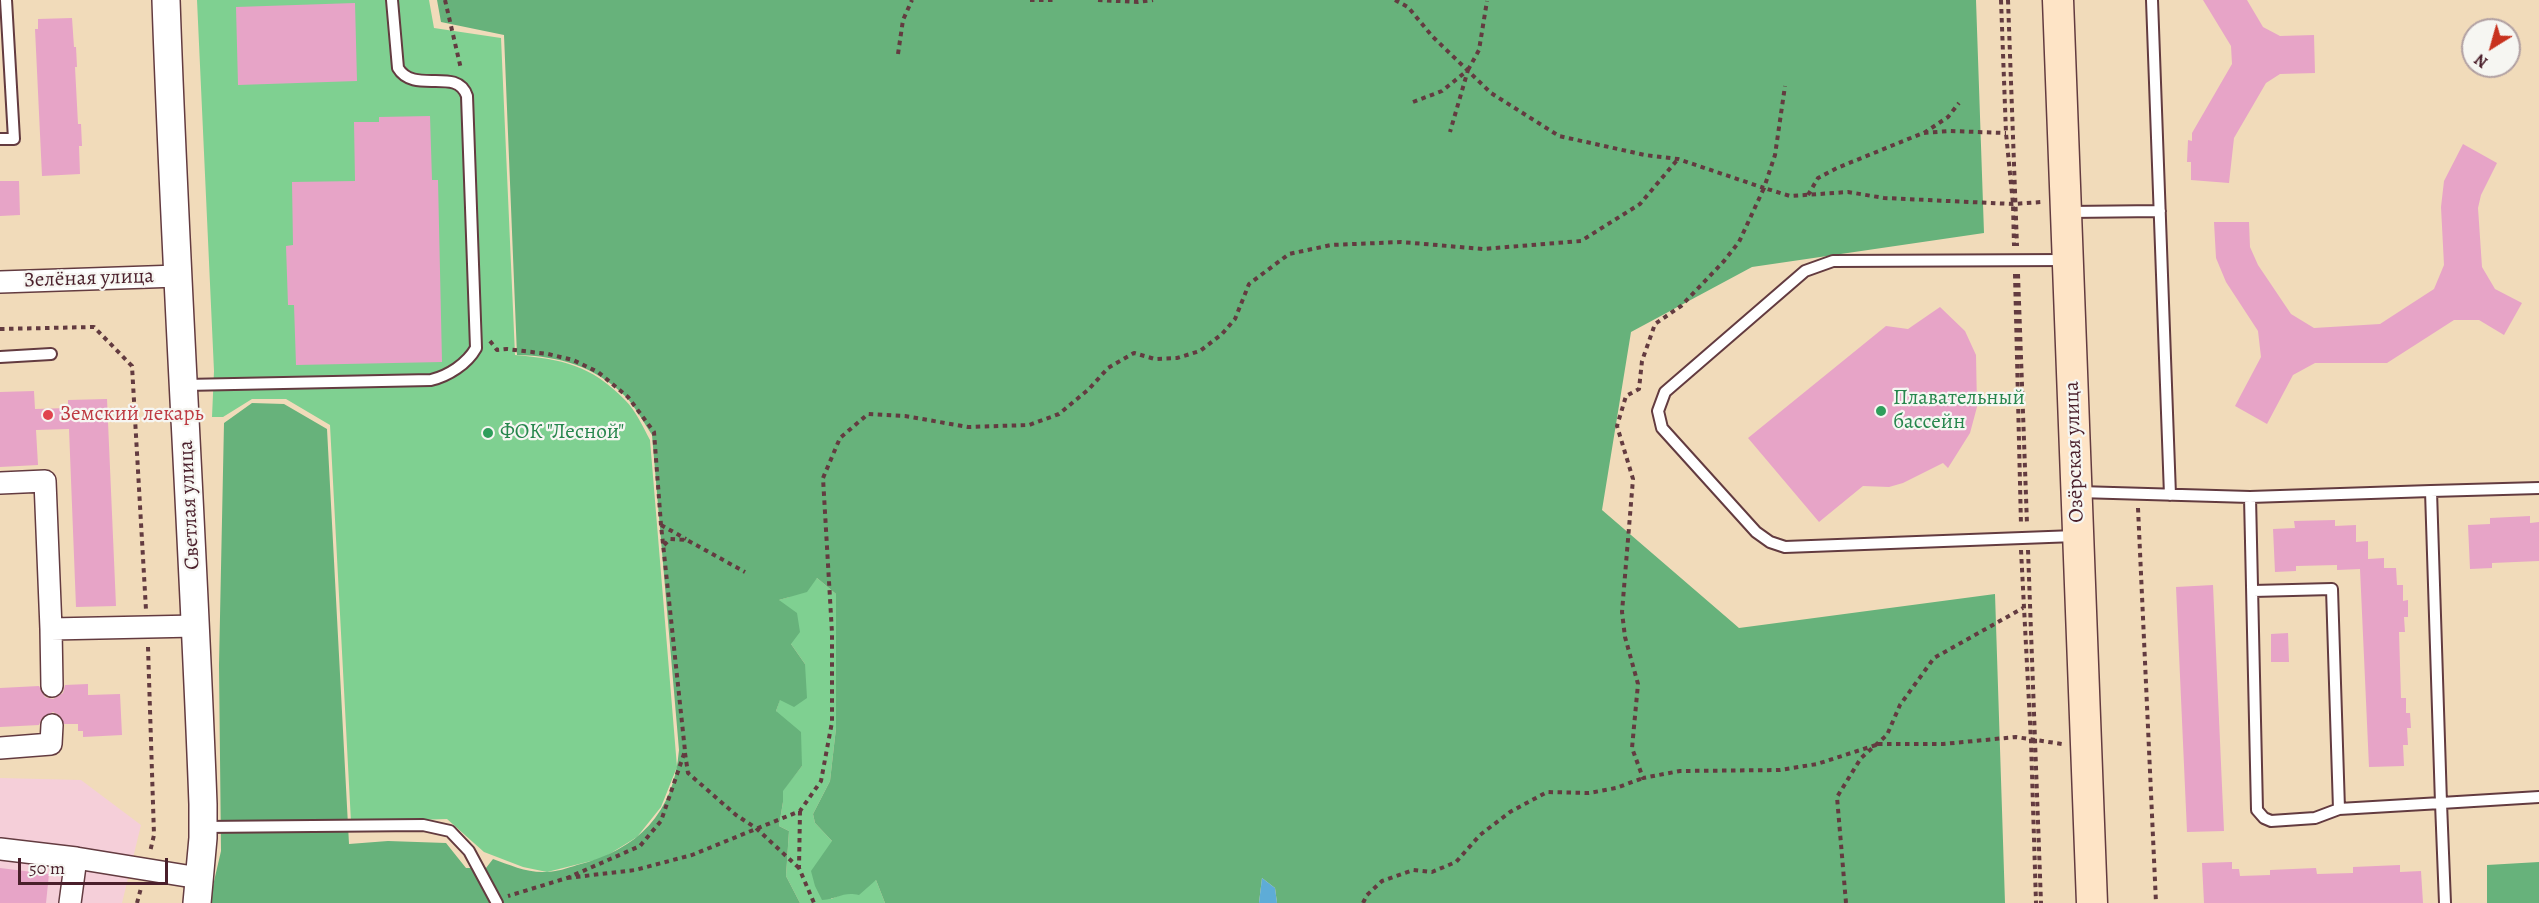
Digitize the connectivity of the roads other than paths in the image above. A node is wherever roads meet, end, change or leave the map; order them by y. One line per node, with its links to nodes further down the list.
1 (6, 0): 6 (lane)
2 (166, 0): 10 (street, Светлая улица)
3 (392, 0): 14 (lane)
4 (2058, 0): 7 (main road, Озёрская улица)
5 (2152, 0): 8 (lane)
6 (0, 139)
7 (2065, 207): 8 (lane); 9 (main road, Озёрская улица)
8 (2160, 211): 19 (lane)
9 (2068, 260): 18 (main road, Озёрская улица); 21 (lane)
10 (178, 276): 11 (street, Зелёная улица); 14 (street, Светлая улица)
11 (0, 282)
12 (51, 354): 13 (lane)
13 (0, 357)
14 (184, 385): 23 (street, Светлая улица)
15 (0, 483): 24 (street)
16 (2539, 488): 17 (lane)
17 (2431, 491): 20 (lane); 29 (lane)
18 (2076, 492): 19 (lane); 21 (main road, Озёрская улица)
19 (2170, 495): 20 (lane)
20 (2250, 497): 22 (lane)
21 (2078, 536): 37 (main road, Озёрская улица)
22 (2253, 591): 30 (lane); 30 (lane)
23 (196, 626): 24 (street); 31 (street, Светлая улица)
24 (51, 629): 25 (street)
25 (52, 686)
26 (52, 724): 27 (street)
27 (0, 748)
28 (2539, 797): 29 (lane)
29 (2441, 803): 30 (lane); 38 (lane)
30 (2339, 809)
31 (203, 827): 34 (street, Светлая улица); 35 (lane)
32 (0, 849): 33 (street)
33 (76, 858): 34 (street); 36 (street)
34 (198, 890)
35 (496, 901)
36 (70, 903)
37 (2092, 903)
38 (2445, 903)

